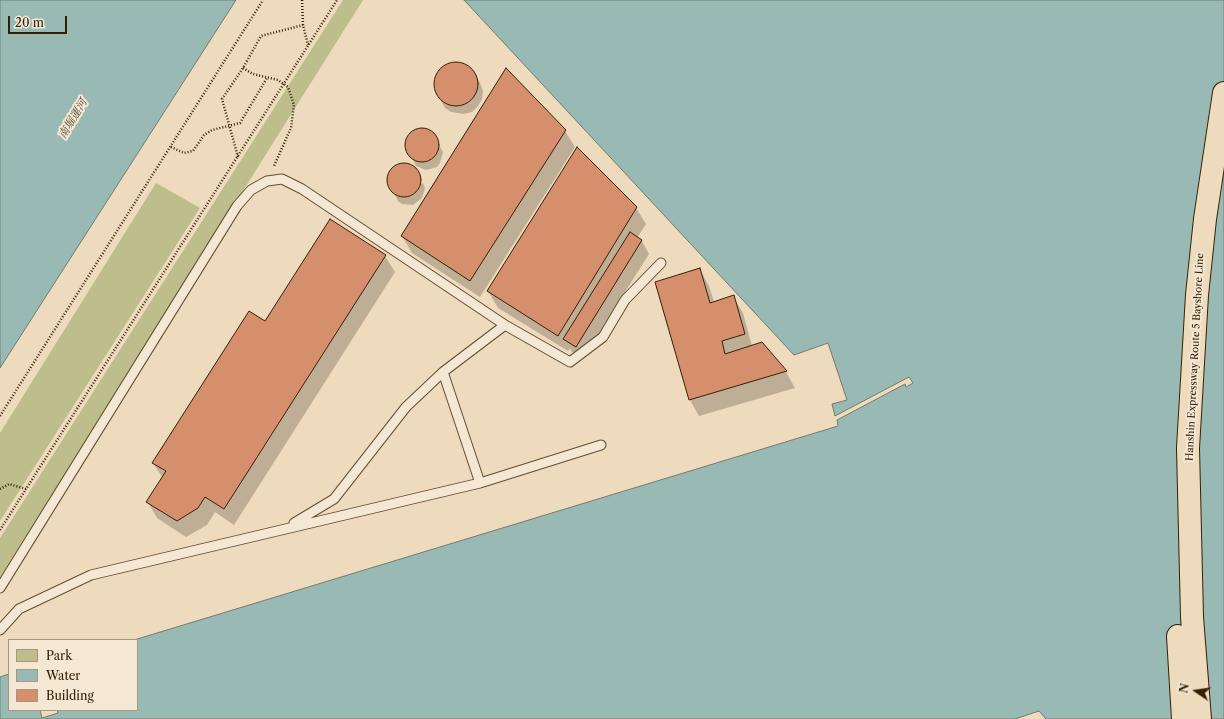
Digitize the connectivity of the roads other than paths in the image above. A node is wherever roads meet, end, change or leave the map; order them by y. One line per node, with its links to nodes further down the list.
1 (1224, 93): 6 (highway, Hanshin Expressway Route 5 Bayshore Line)
2 (661, 263): 3 (lane)
3 (505, 325): 4 (lane); 9 (lane)
4 (443, 372): 7 (lane); 8 (lane)
5 (601, 445): 7 (lane)
6 (1188, 448): 11 (highway); 12 (highway, Hanshin Expressway Route 5 Bayshore Line)
7 (480, 483): 8 (lane)
8 (275, 531): 10 (lane)
9 (0, 588)
10 (0, 630)
11 (1184, 719)
12 (1200, 719)

